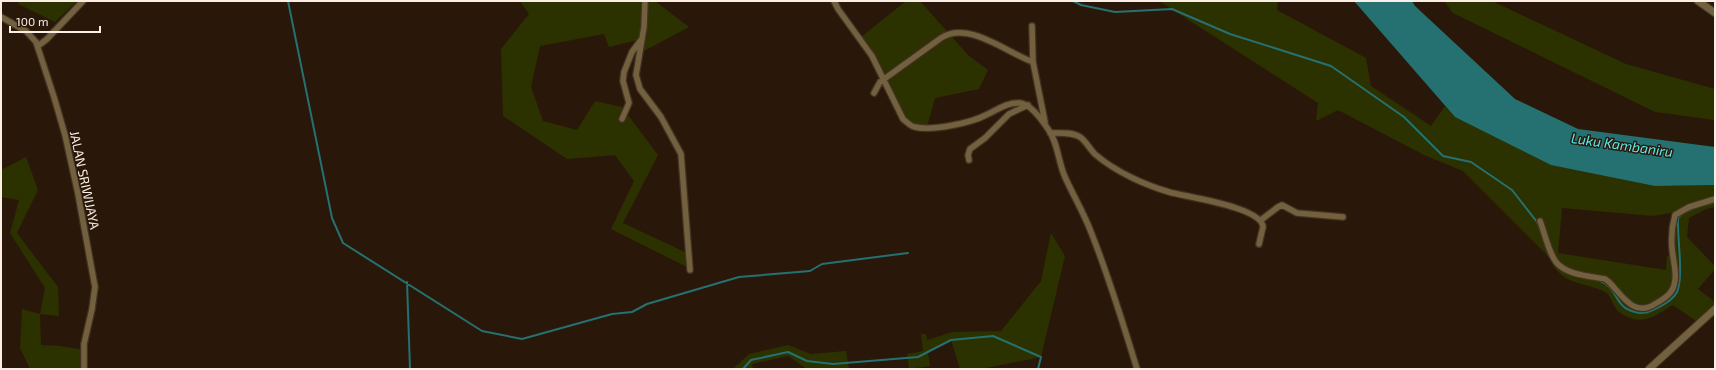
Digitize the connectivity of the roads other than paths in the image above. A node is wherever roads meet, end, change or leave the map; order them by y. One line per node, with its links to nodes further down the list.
1 (83, 1): 9 (street)
2 (645, 1): 8 (street)
3 (834, 1): 11 (street)
4 (1698, 1): 5 (street)
5 (1715, 13)
6 (1, 17): 9 (street, JALAN SRIWIJAYA)
7 (1032, 26): 10 (street)
8 (642, 38): 14 (street); 23 (street)
9 (38, 46): 25 (street, JALAN SRIWIJAYA)
10 (1033, 62): 11 (street); 15 (street)
11 (884, 79): 12 (street); 13 (street)
12 (874, 93)
13 (1028, 105): 15 (street); 17 (street)
14 (622, 119)
15 (1045, 125): 16 (street)
16 (1050, 133): 20 (street); 26 (street)
17 (969, 160)
18 (1715, 200): 21 (street)
19 (1343, 217): 20 (street)
20 (1261, 220): 22 (street)
21 (1540, 221)
22 (1259, 244)
23 (690, 270)
24 (1715, 309): 27 (street)
25 (84, 369)
26 (1137, 369)
27 (1649, 369)

